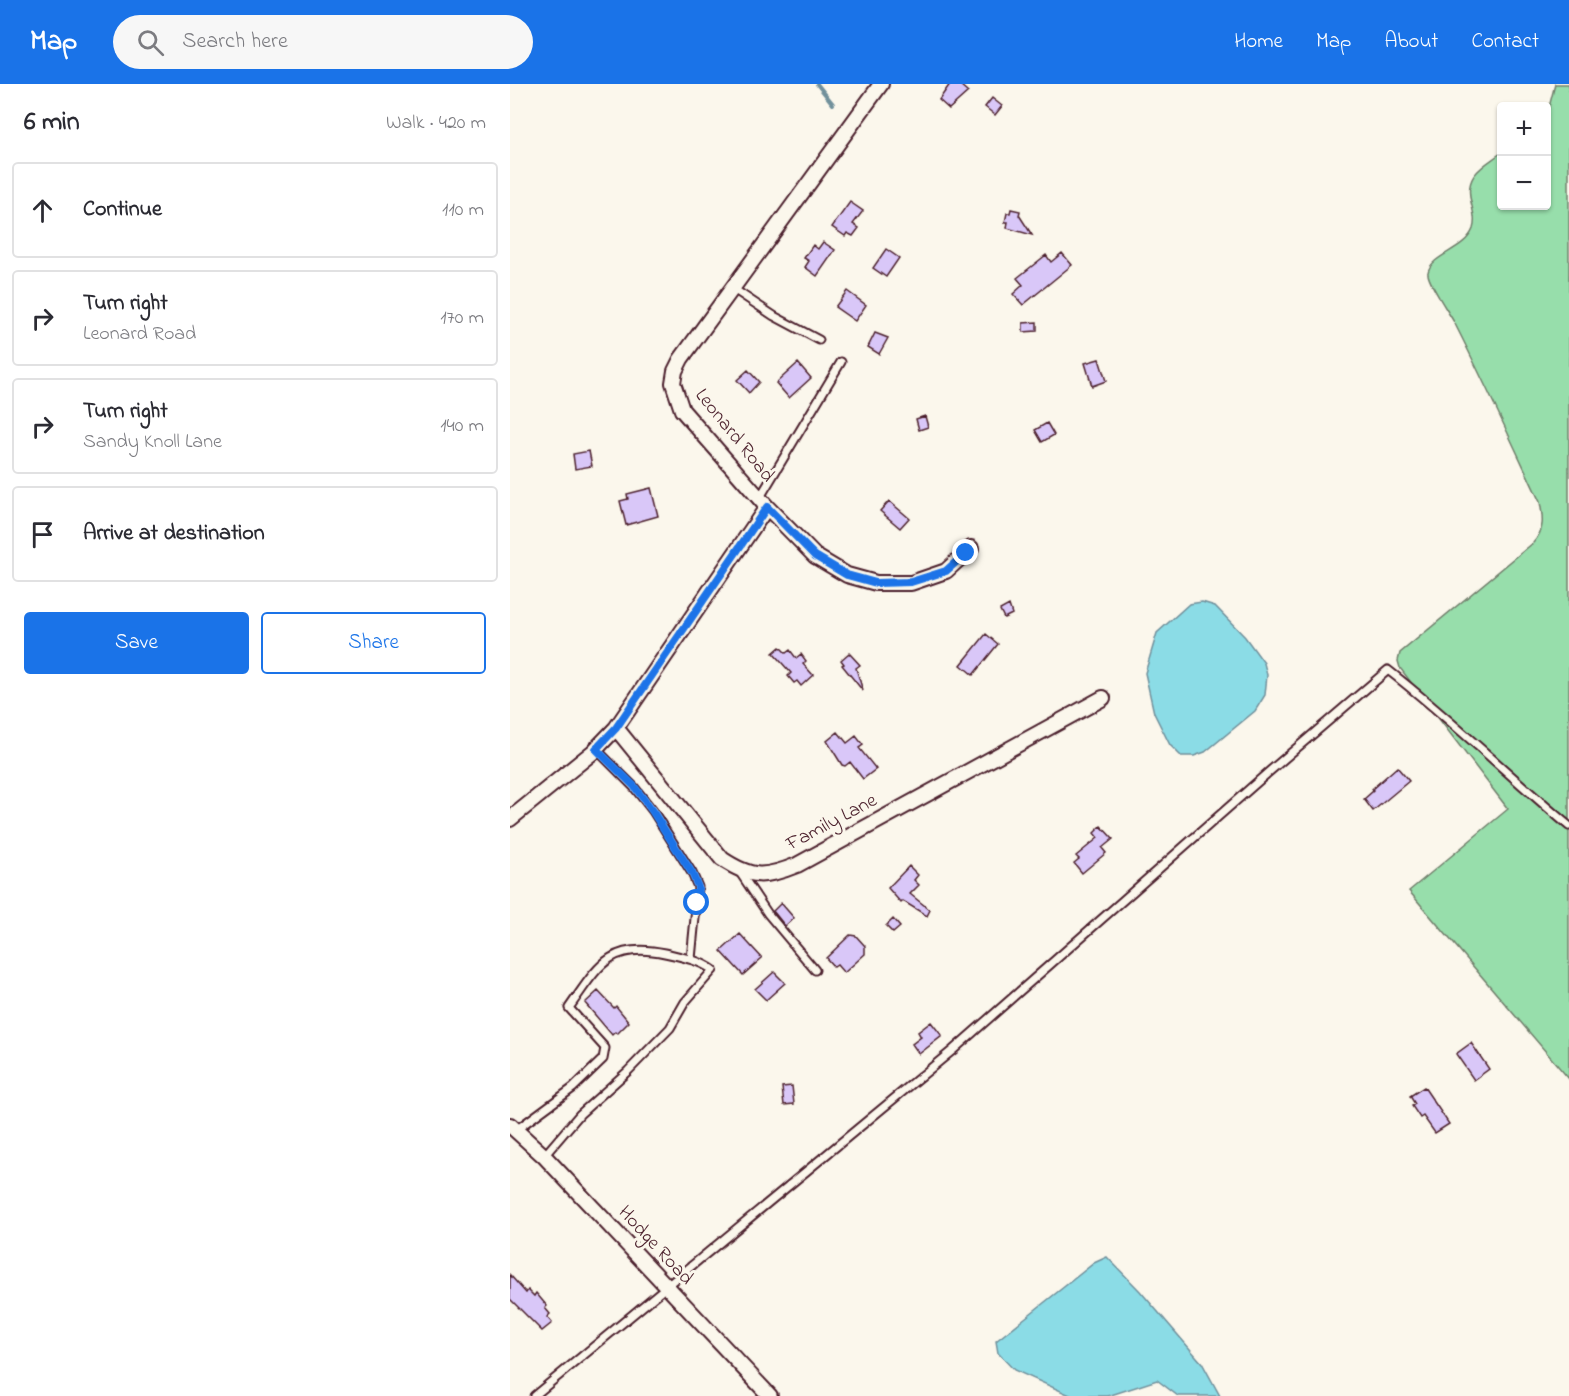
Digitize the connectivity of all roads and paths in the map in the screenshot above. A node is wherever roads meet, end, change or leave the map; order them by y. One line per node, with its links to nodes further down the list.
1 (881, 84): 2 (street, Leonard Road)
2 (732, 288): 3 (lane); 5 (street, Leonard Road)
3 (819, 340)
4 (841, 362): 5 (lane)
5 (763, 503): 6 (street); 8 (street, Leonard Road)
6 (971, 548)
7 (1103, 698): 12 (street, Family Lane)
8 (616, 728): 9 (street, Leonard Road); 12 (street)
9 (596, 749): 10 (street, Leonard Road); 13 (lane)
10 (510, 819)
11 (1569, 826): 17 (lane)
12 (739, 871): 14 (lane)
13 (691, 959): 15 (lane); 16 (lane)
14 (815, 970)
15 (513, 1127): 16 (street, Hodge Road)
16 (543, 1156): 17 (street, Hodge Road)
17 (666, 1287): 18 (lane); 19 (street, Hodge Road)
18 (534, 1396)
19 (770, 1396)

